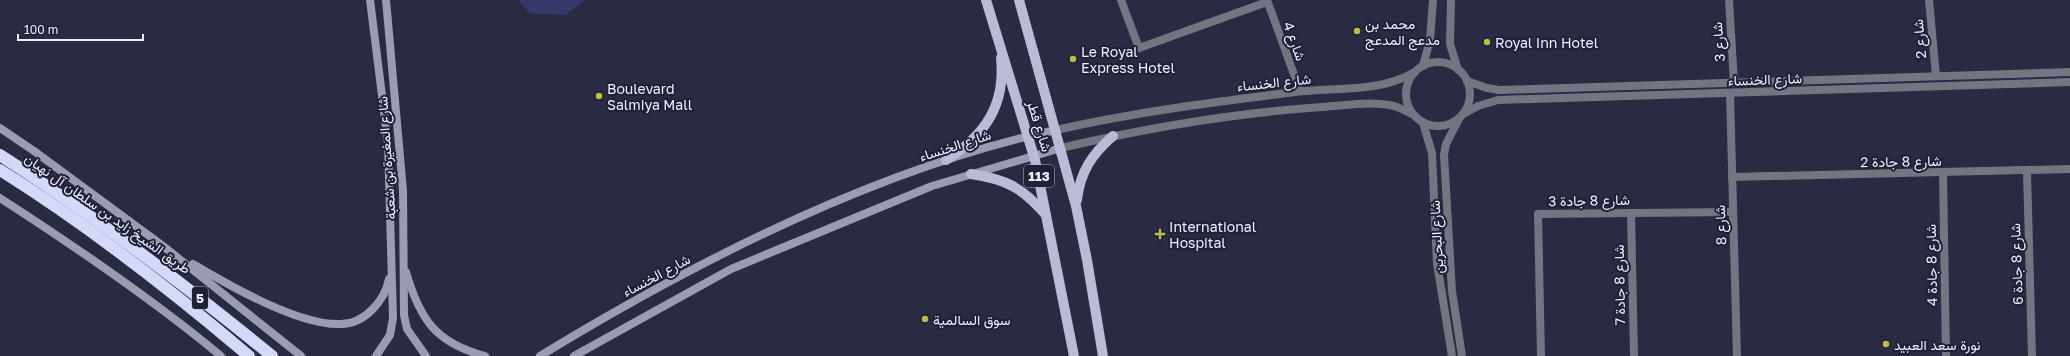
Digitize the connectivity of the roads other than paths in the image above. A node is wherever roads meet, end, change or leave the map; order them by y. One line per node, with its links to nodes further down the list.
1 (370, 0): 48 (main road, شارع المغيرة بن شعبة)
2 (386, 0): 47 (main road, شارع المغيرة بن شعبة)
3 (986, 0): 11 (main road, شارع قطر / 113)
4 (1019, 0): 26 (main road, شارع قطر / 113)
5 (1121, 0): 10 (street)
6 (1433, 0): 12 (street)
7 (1451, 0): 13 (street)
8 (1729, 0): 19 (street, شارع 3)
9 (1929, 0): 16 (street, شارع 2)
10 (1267, 1): 20 (street, شارع 4)
11 (999, 38): 27 (main road, شارع قطر / 113); 33 (main road)
12 (1423, 66): 13 (street); 15 (street)
13 (1458, 70): 17 (street)
14 (2070, 72): 16 (street, شارع الخنساء)
15 (1413, 73): 20 (street, شارع الخنساء); 22 (street)
16 (1936, 76): 19 (street, شارع الخنساء)
17 (1467, 81): 19 (street, شارع الخنساء); 23 (street)
18 (2070, 82): 21 (street, شارع الخنساء)
19 (1734, 83)
20 (1300, 92): 26 (street, شارع الخنساء)
21 (1730, 93): 23 (street, شارع الخنساء); 40 (street, شارع 8)
22 (1414, 115): 24 (street); 28 (street, شارع الخنساء)
23 (1461, 116): 24 (street); 62 (street, شارع البحرين)
24 (1424, 123): 61 (street, شارع البحرين)
25 (0, 128): 46 (main road)
26 (1056, 130): 27 (main road, شارع الخنساء); 29 (main road, شارع قطر / 113)
27 (1028, 136): 32 (main road, شارع قطر / 113); 33 (main road, شارع الخنساء)
28 (1113, 136): 29 (street, شارع الخنساء); 42 (main road)
29 (1061, 148): 32 (main road, شارع الخنساء); 42 (main road, شارع قطر / 113)
30 (0, 151): 39 (highway)
31 (0, 155): 39 (highway, طريق الشيخ زايد بن سلطان آل نهيان / 5)
32 (1034, 155): 38 (main road, شارع الخنساء); 45 (main road, شارع قطر / 113)
33 (946, 160): 57 (main road, شارع الخنساء)
34 (2070, 170): 36 (street, شارع 8 جادة 2)
35 (0, 171): 50 (highway, طريق الشيخ زايد بن سلطان آل نهيان / 5)
36 (2026, 171): 37 (street, شارع 8 جادة 2); 67 (street, شارع 8 جادة 6)
37 (1943, 173): 40 (street, شارع 8 جادة 2); 66 (street, شارع 8 جادة 4)
38 (971, 174): 45 (main road); 58 (main road, شارع الخنساء)
39 (34, 177): 51 (highway, طريق الشيخ زايد بن سلطان آل نهيان / 5)
40 (1732, 177): 43 (street, شارع 8)
41 (0, 198): 49 (main road)
42 (1076, 206): 60 (main road, شارع قطر / 113)
43 (1733, 212): 44 (street, شارع 8 جادة 3); 65 (street, شارع 8)
44 (1630, 213): 63 (street, شارع 8 جادة 3); 64 (street, شارع 8 جادة 7)
45 (1047, 216): 59 (main road, شارع قطر / 113)
46 (163, 246): 48 (main road); 52 (main road)
47 (402, 262): 54 (main road, شارع المغيرة بن شعبة); 55 (main road)
48 (392, 268): 53 (main road, شارع المغيرة بن شعبة)
49 (221, 356)
50 (249, 356)
51 (272, 356)
52 (301, 356)
53 (376, 356)
54 (426, 356)
55 (485, 356)
56 (532, 356): 57 (main road)
57 (541, 356)
58 (574, 356)
59 (1074, 356)
60 (1104, 356)
61 (1452, 356)
62 (1462, 356)
63 (1541, 356)
64 (1634, 356)
65 (1737, 356)
66 (1946, 356)
67 (2032, 356)

